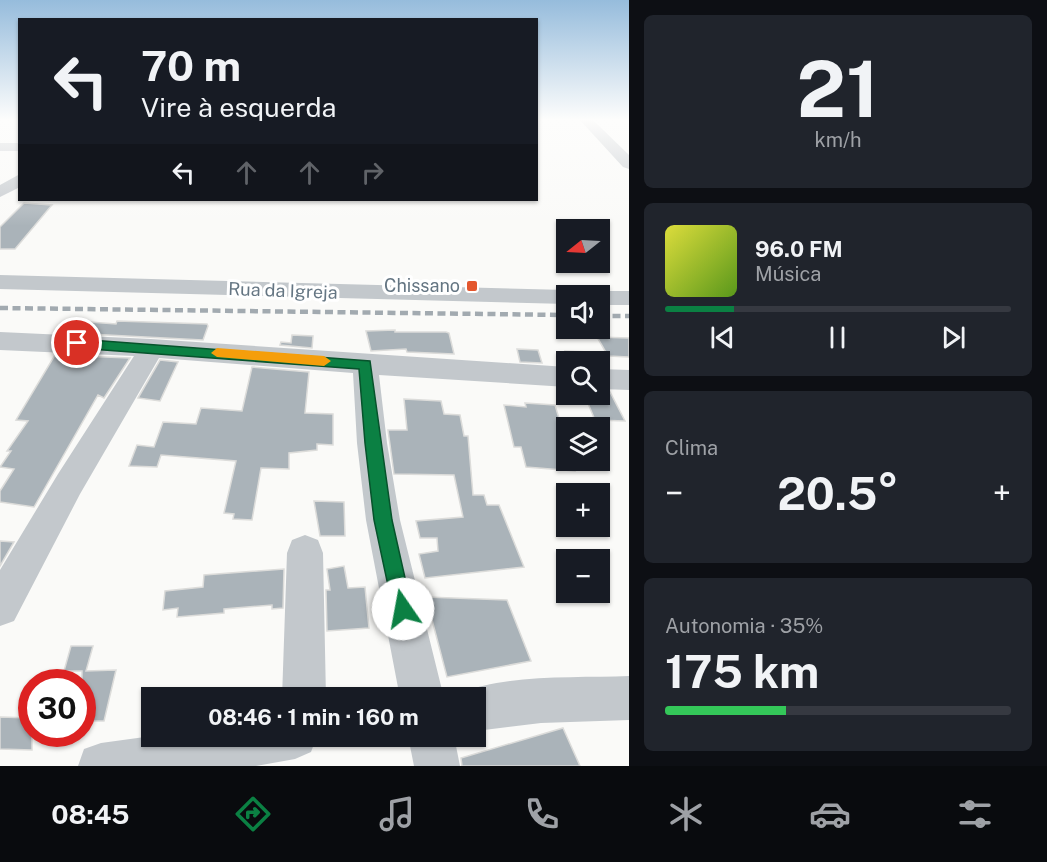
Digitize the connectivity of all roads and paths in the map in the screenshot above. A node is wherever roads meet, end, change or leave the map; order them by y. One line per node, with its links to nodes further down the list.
1 (18, 180): 2 (street)
2 (0, 192)
3 (0, 282): 4 (street, Rua da Igreja)
4 (556, 297)
5 (610, 298): 6 (street)
6 (628, 298)
7 (0, 341): 8 (street)
8 (151, 348): 9 (street); 14 (street)
9 (365, 364): 10 (street); 16 (street)
10 (556, 375)
11 (610, 379): 12 (street)
12 (628, 380)
13 (305, 553): 15 (street)
14 (0, 607)
15 (304, 687)
16 (420, 687)
17 (628, 698): 18 (street)
18 (486, 708)
19 (234, 747): 21 (street)
20 (433, 747): 22 (street)
21 (101, 766)
22 (437, 766)

